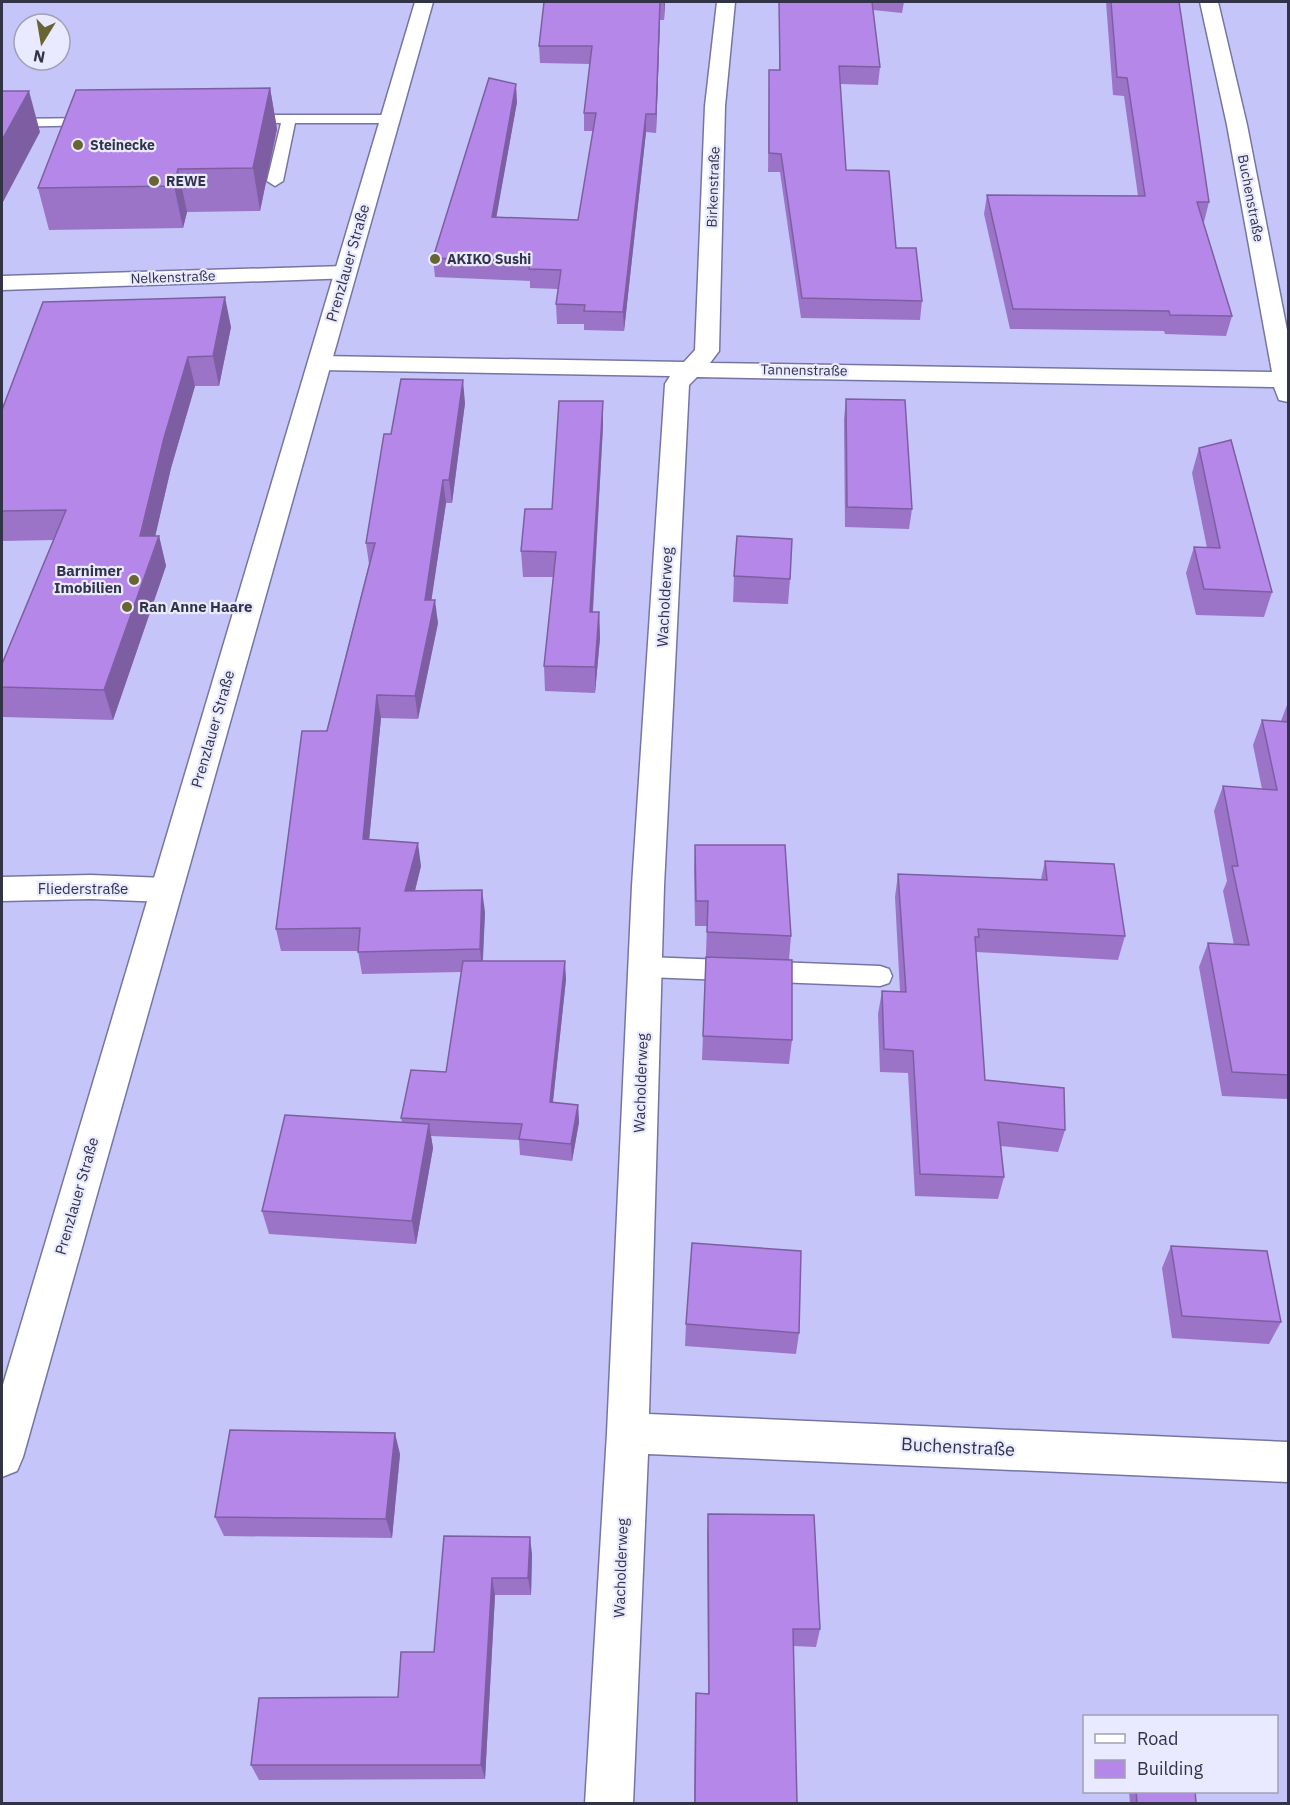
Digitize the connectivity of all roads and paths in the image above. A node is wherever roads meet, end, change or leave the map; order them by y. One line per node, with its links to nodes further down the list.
1 (424, 2): 6 (street, Prenzlauer Straße)
2 (726, 2): 13 (street, Birkenstraße)
3 (1209, 2): 14 (street, Buchenstraße)
4 (228, 119): 5 (lane)
5 (289, 119): 6 (lane); 9 (lane)
6 (389, 119): 10 (street, Prenzlauer Straße)
7 (116, 122): 8 (lane)
8 (2, 123)
9 (275, 181)
10 (345, 273): 11 (street, Nelkenstraße); 12 (street, Prenzlauer Straße)
11 (2, 283)
12 (320, 363): 13 (street, Tannenstraße); 16 (street, Prenzlauer Straße)
13 (693, 368): 14 (street, Tannenstraße); 17 (street, Wacholderweg)
14 (1288, 385)
15 (2, 889): 16 (street, Fliederstraße)
16 (165, 890): 20 (street, Prenzlauer Straße)
17 (646, 967): 18 (lane); 19 (street, Wacholderweg)
18 (880, 976)
19 (628, 1433): 21 (street, Buchenstraße); 22 (street, Wacholderweg)
20 (2, 1457)
21 (1288, 1462)
22 (609, 1803)

